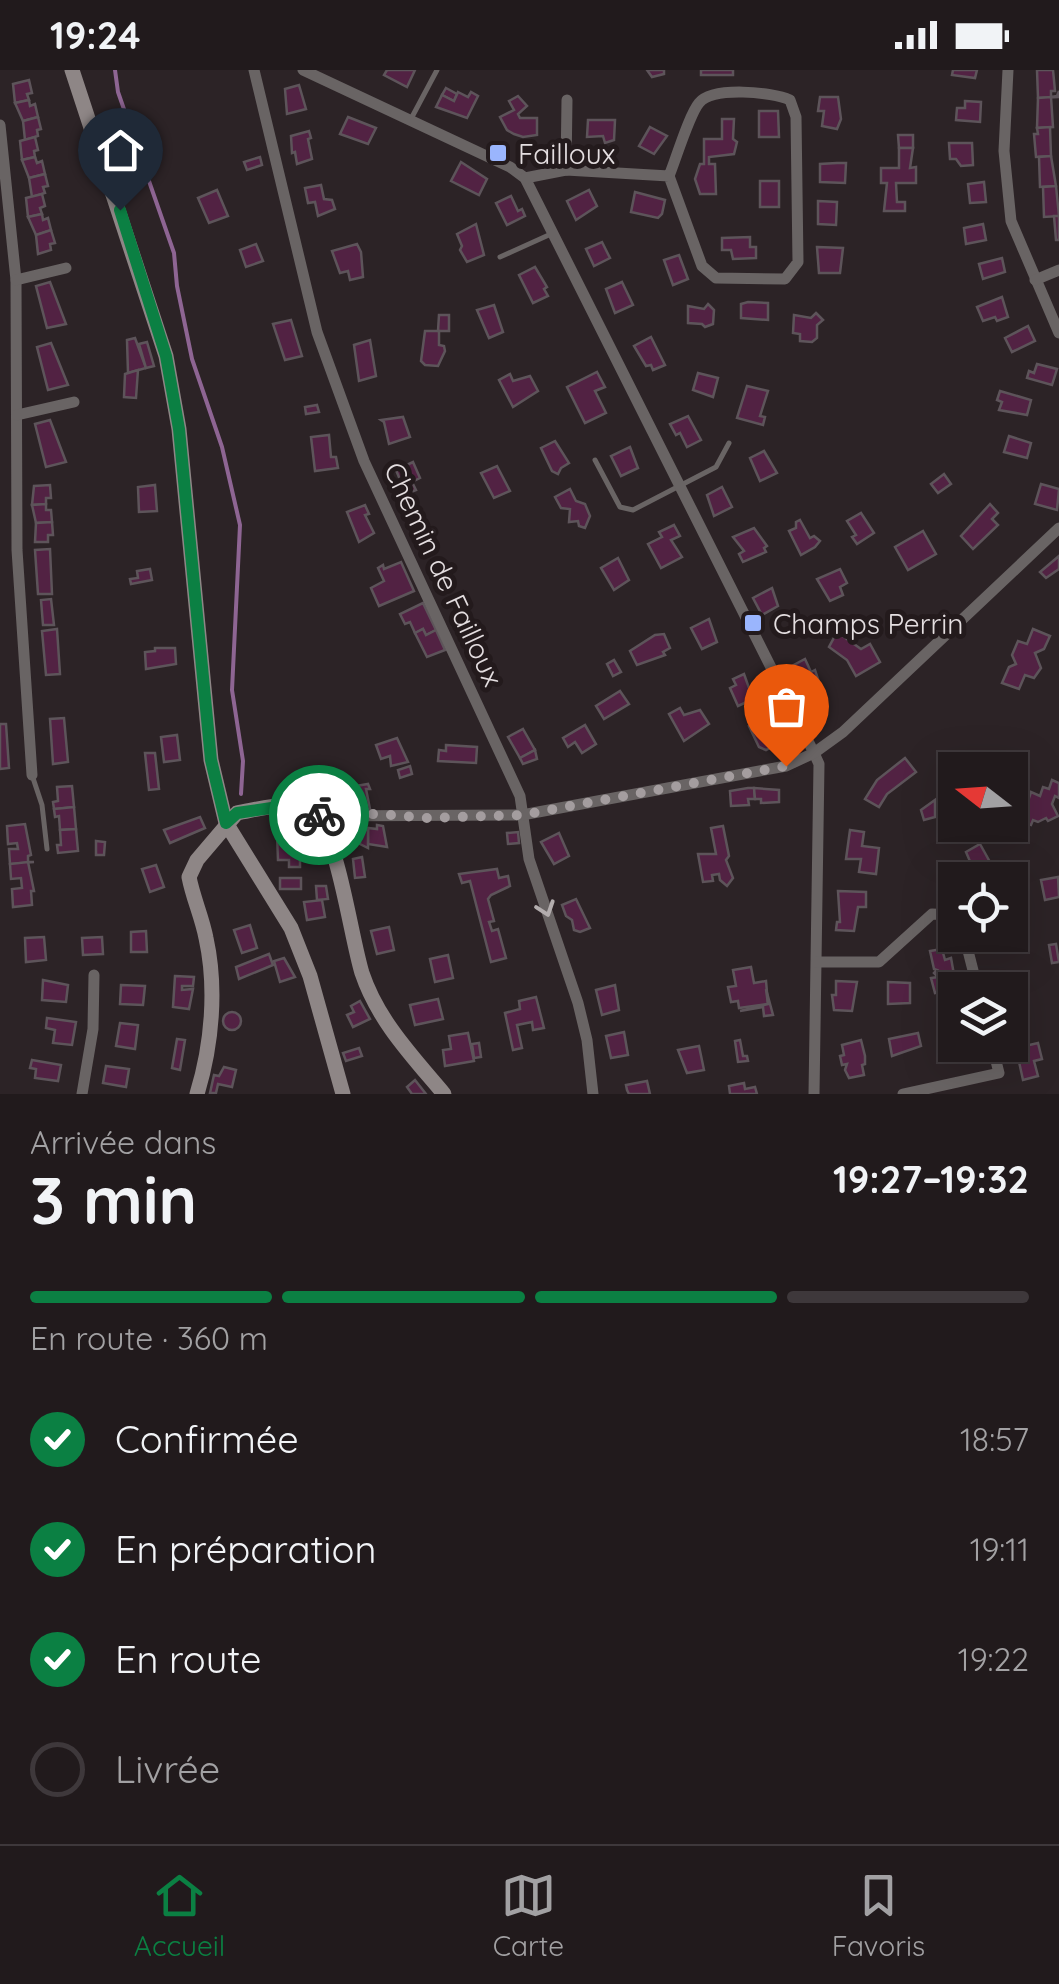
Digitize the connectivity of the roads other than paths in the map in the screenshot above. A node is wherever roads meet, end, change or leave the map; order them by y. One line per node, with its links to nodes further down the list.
1 (72, 70): 29 (main road)
2 (254, 70): 27 (street, Chemin de Failloux)
3 (304, 70): 7 (street)
4 (437, 70): 7 (lane)
5 (1008, 70): 17 (street)
6 (567, 100): 9 (street)
7 (410, 120): 11 (street)
8 (0, 126): 16 (street)
9 (566, 170): 10 (street); 11 (street)
10 (669, 176): 10 (street)
11 (525, 178): 12 (street)
12 (554, 233): 13 (lane); 23 (street)
13 (500, 257)
14 (66, 268): 16 (street)
15 (1059, 270): 17 (street)
16 (16, 280): 20 (street)
17 (1034, 280): 18 (street)
18 (1059, 333)
19 (74, 402): 20 (street)
20 (17, 415): 26 (street)
21 (729, 442): 23 (lane)
22 (595, 460): 23 (lane)
23 (680, 487): 25 (street)
24 (1059, 528): 25 (street)
25 (814, 753): 27 (street); 32 (street)
26 (32, 775): 30 (lane)
27 (522, 815): 28 (street); 39 (street, Chemin de Failloux, one-way to 39)
28 (316, 816): 29 (main road); 38 (main road)
29 (226, 823): 36 (main road); 37 (main road)
30 (47, 849)
31 (938, 914): 32 (street)
32 (817, 962): 40 (street)
33 (94, 975): 35 (street)
34 (996, 1062): 41 (street)
35 (82, 1094)
36 (197, 1094)
37 (343, 1094)
38 (444, 1094)
39 (593, 1094)
40 (814, 1094)
41 (903, 1094)

